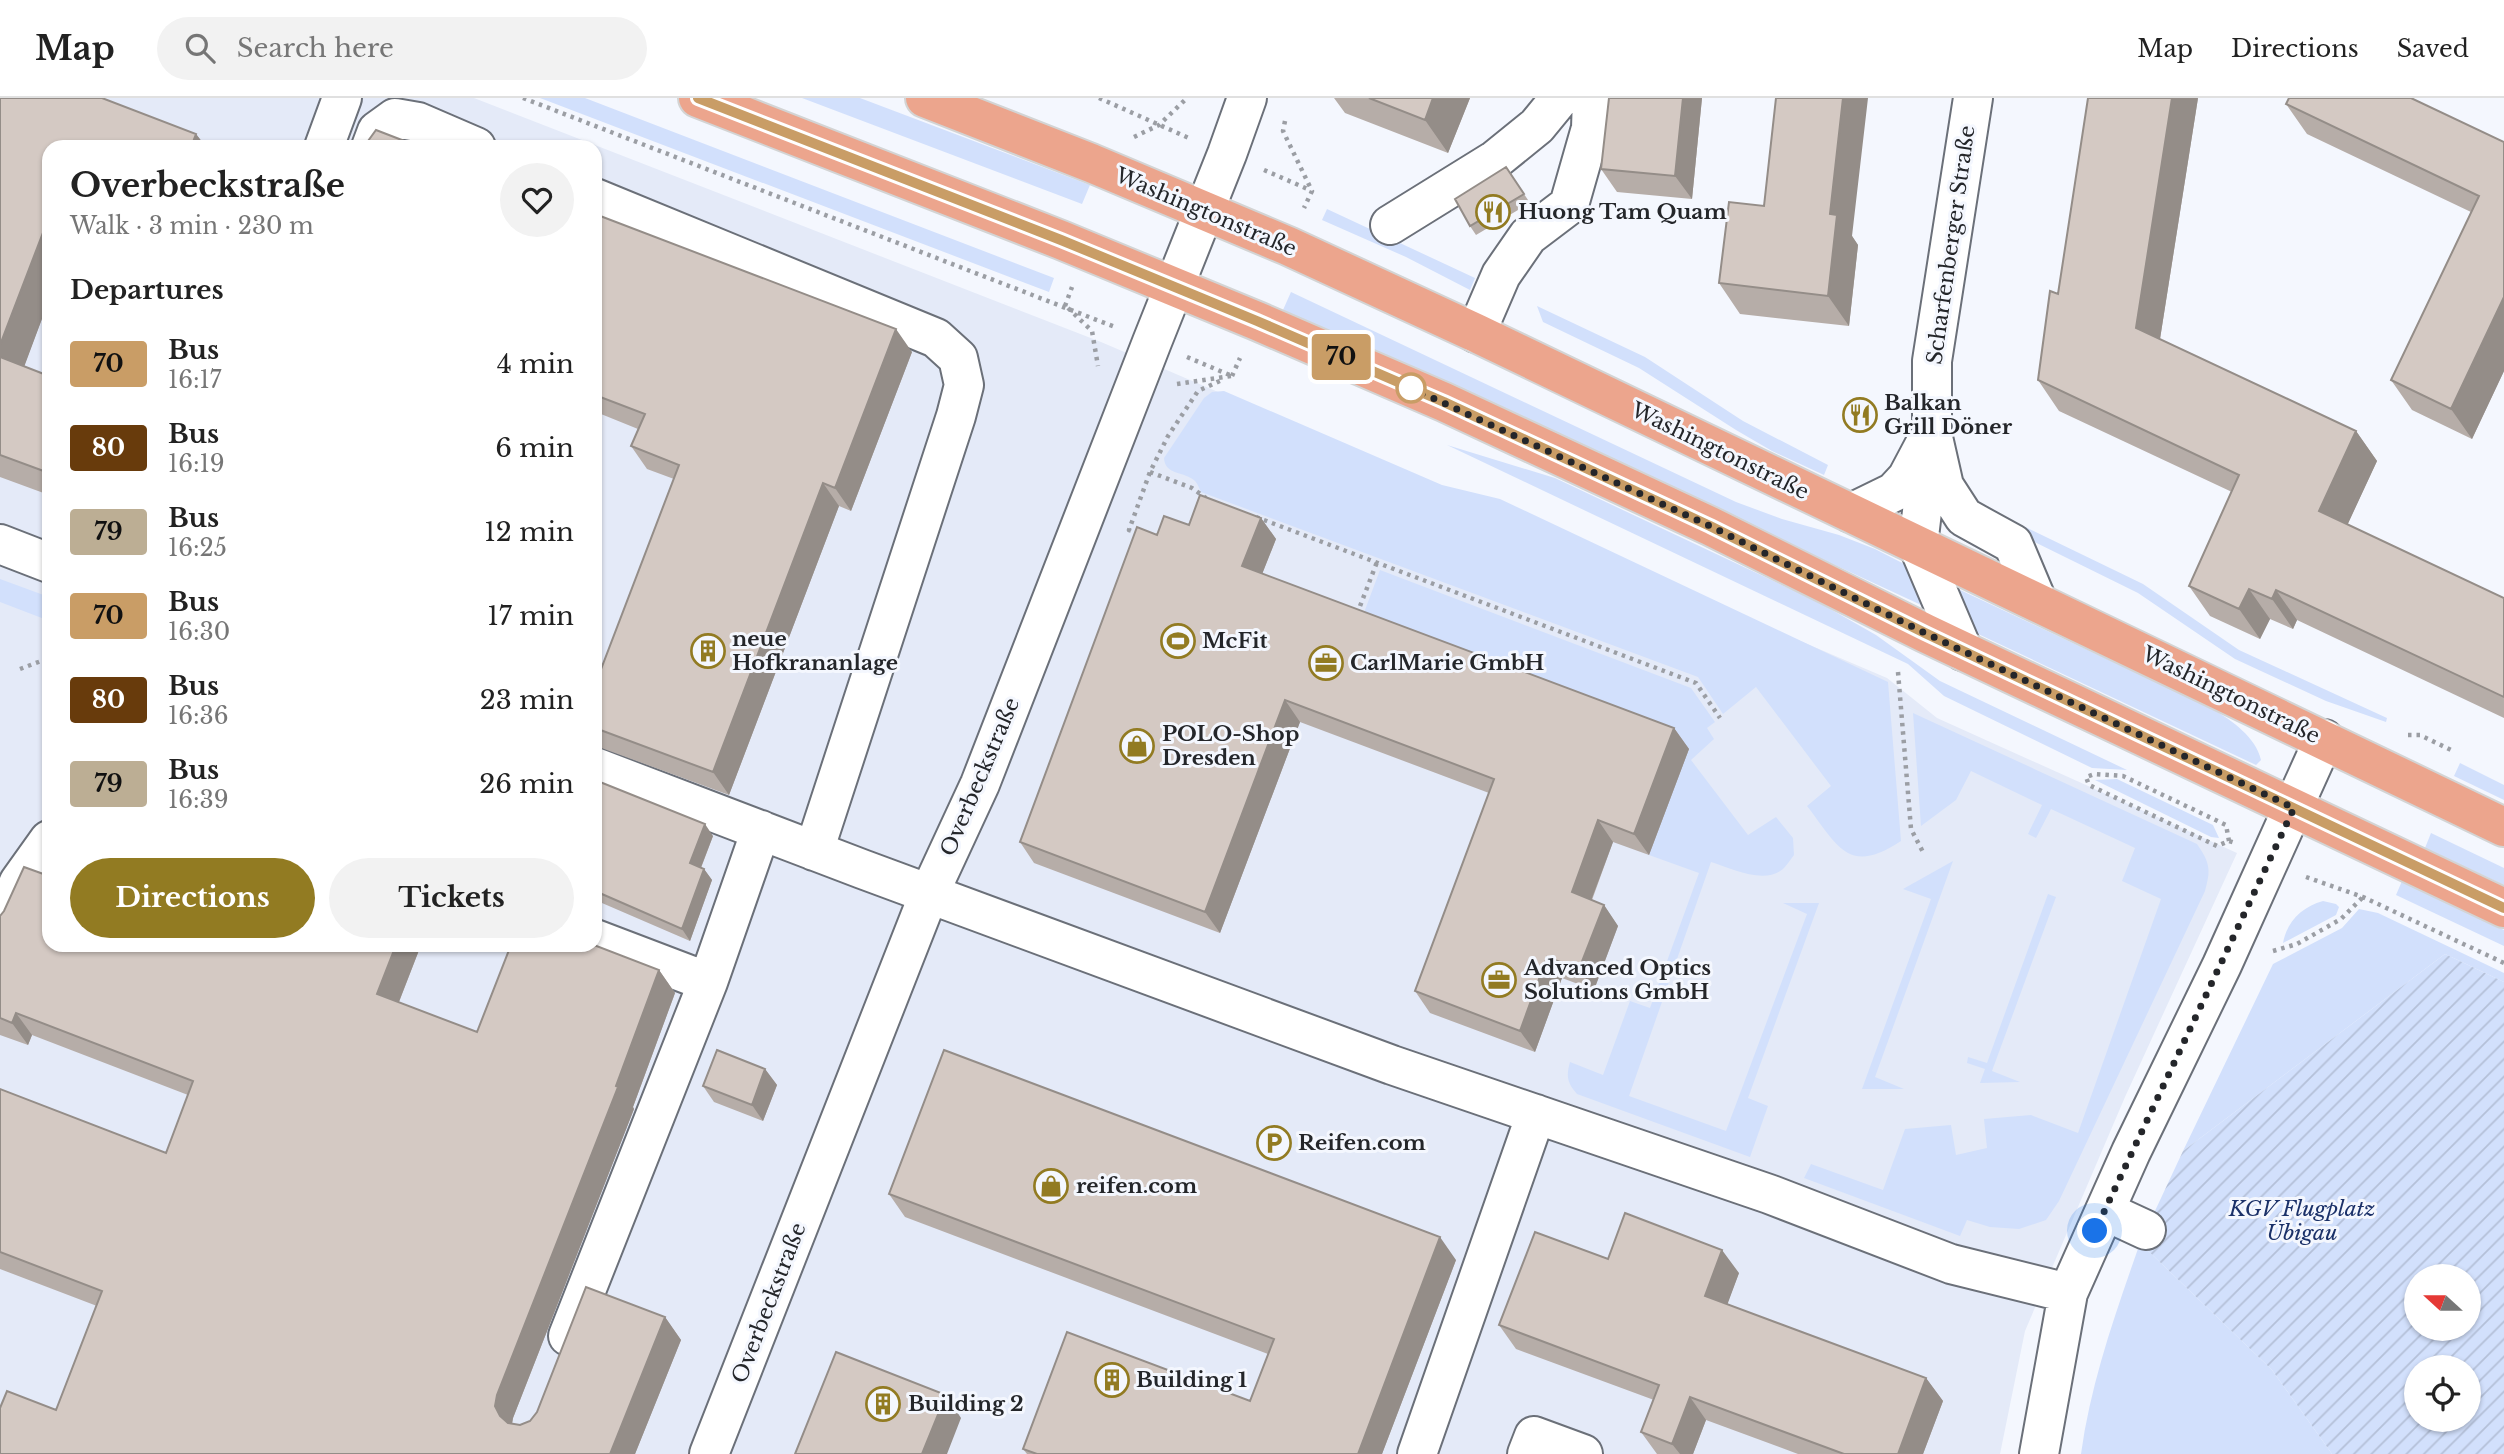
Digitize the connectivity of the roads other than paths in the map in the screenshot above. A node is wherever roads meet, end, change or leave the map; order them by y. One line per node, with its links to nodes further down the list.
1 (342, 98): 8 (street)
2 (698, 98): 14 (main road)
3 (925, 98): 12 (main road, Washingtonstraße)
4 (1247, 98): 12 (street, Overbeckstraße)
5 (1560, 98): 13 (street)
6 (1592, 98): 15 (street)
7 (1973, 98): 16 (street, Scharfenberger Straße)
8 (327, 140)
9 (374, 140): 10 (street)
10 (460, 140)
11 (602, 201): 29 (street)
12 (1204, 211): 14 (street, Overbeckstraße); 15 (main road, Washingtonstraße)
13 (1390, 225)
14 (1174, 287): 22 (main road); 30 (street, Overbeckstraße)
15 (1476, 333): 17 (main road, Washingtonstraße)
16 (1932, 433): 17 (street, Scharfenberger Straße); 19 (street); 21 (street, Scharfenberger Straße)
17 (1851, 513): 19 (main road, Washingtonstraße)
18 (0, 544): 20 (street)
19 (1917, 545): 21 (main road, Washingtonstraße); 22 (street)
20 (42, 560)
21 (2037, 601): 23 (main road, Washingtonstraße)
22 (1963, 651): 25 (main road)
23 (2324, 740): 25 (street); 26 (main road, Washingtonstraße)
24 (602, 770): 27 (street)
25 (2294, 808): 31 (main road); 36 (street)
26 (2504, 827)
27 (761, 831): 29 (street); 34 (street)
28 (42, 850): 32 (street)
29 (814, 851): 30 (street)
30 (929, 894): 35 (street); 40 (street, Overbeckstraße)
31 (2504, 908)
32 (0, 925)
33 (602, 942): 34 (street)
34 (708, 982): 39 (street)
35 (1536, 1114): 38 (street); 41 (street)
36 (2105, 1211): 37 (street); 38 (street)
37 (2146, 1230)
38 (2068, 1293): 44 (street)
39 (558, 1362)
40 (709, 1454)
41 (1417, 1454)
42 (1527, 1454): 43 (street)
43 (1583, 1454)
44 (2039, 1454)

